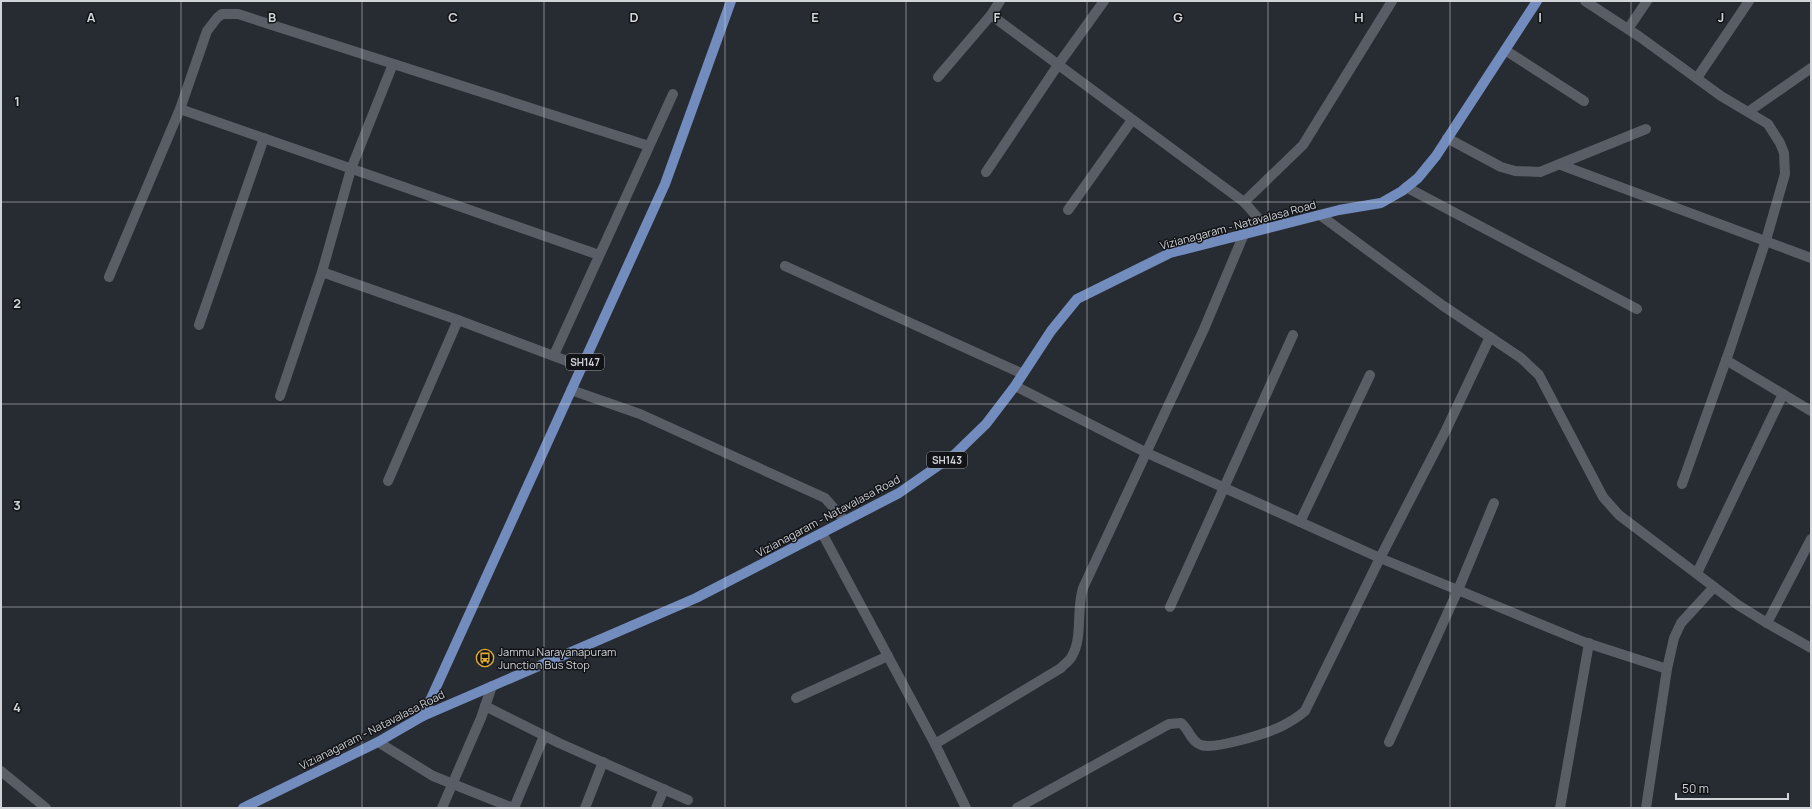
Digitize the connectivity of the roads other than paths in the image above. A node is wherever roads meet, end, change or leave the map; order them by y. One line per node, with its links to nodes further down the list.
1 (731, 1): 48 (main road, SH147)
2 (1000, 1): 9 (street)
3 (1104, 1): 13 (street)
4 (1392, 1): 30 (street)
5 (1537, 1): 11 (main road, Vizianagaram - Natavalasa Road / SH143)
6 (1585, 1): 10 (street)
7 (1647, 1): 10 (street)
8 (1749, 1): 16 (street)
9 (991, 15): 13 (street); 15 (street)
10 (1628, 29): 16 (street)
11 (1505, 50): 18 (street); 24 (main road, Vizianagaram - Natavalasa Road / SH143)
12 (393, 64): 19 (street); 25 (street); 27 (street)
13 (1058, 65): 21 (street); 28 (street)
14 (1809, 71): 20 (street)
15 (938, 77)
16 (1696, 78): 20 (street)
17 (673, 94): 25 (street)
18 (1584, 102)
19 (180, 109): 23 (street); 40 (street)
20 (1748, 112): 35 (street)
21 (1132, 120): 30 (street); 31 (street)
22 (1646, 129): 26 (street)
23 (264, 138): 27 (street); 43 (street)
24 (1447, 138): 26 (street); 29 (main road, Vizianagaram - Natavalasa Road / SH143)
25 (649, 146): 36 (street)
26 (1561, 165): 35 (street)
27 (351, 169): 36 (street); 39 (street)
28 (986, 172)
29 (1406, 187): 32 (main road, Vizianagaram - Natavalasa Road / SH143); 41 (street)
30 (1244, 202): 33 (street)
31 (1068, 210)
32 (1320, 215): 33 (main road, Vizianagaram - Natavalasa Road / SH143); 45 (street)
33 (1267, 228): 34 (main road, Vizianagaram - Natavalasa Road / SH143)
34 (1244, 234): 49 (main road, Vizianagaram - Natavalasa Road / SH143); 56 (street)
35 (1766, 240): 37 (street); 47 (street)
36 (599, 255): 46 (street)
37 (1811, 258)
38 (785, 266): 49 (street)
39 (322, 272): 42 (street); 54 (street)
40 (109, 277)
41 (1638, 309)
42 (458, 320): 46 (street); 57 (street)
43 (199, 325)
44 (1293, 335): 59 (street)
45 (1490, 337): 65 (street); 66 (street)
46 (554, 355): 48 (street)
47 (1726, 360): 53 (street); 58 (street)
48 (583, 366): 52 (main road, SH147)
49 (1023, 374): 51 (main road, Vizianagaram - Natavalasa Road / SH143)
50 (1370, 375): 62 (street)
51 (1016, 386): 56 (street); 61 (main road, Vizianagaram - Natavalasa Road / SH143)
52 (571, 390): 61 (street); 78 (main road, SH147)
53 (1783, 394): 55 (street); 66 (street)
54 (280, 396)
55 (1811, 411)
56 (1147, 453): 59 (street); 82 (street)
57 (388, 481)
58 (1682, 484)
59 (1224, 488): 62 (street); 69 (street)
60 (1494, 504): 68 (street)
61 (845, 521): 63 (main road, Vizianagaram - Natavalasa Road / SH143)
62 (1300, 522): 65 (street)
63 (822, 533): 73 (street); 75 (main road, Vizianagaram - Natavalasa Road / SH143)
64 (1811, 539): 70 (street)
65 (1380, 558): 68 (street); 95 (street)
66 (1696, 573): 67 (street)
67 (1714, 587): 70 (street); 74 (street)
68 (1458, 590): 71 (street); 81 (street)
69 (1170, 607)
70 (1767, 623): 72 (street)
71 (1589, 643): 74 (street); 96 (street)
72 (1811, 648)
73 (888, 656): 76 (street); 82 (street)
74 (1667, 669): 97 (street)
75 (492, 686): 77 (street); 78 (main road, Vizianagaram - Natavalasa Road / SH143)
76 (796, 698)
77 (485, 706): 79 (street); 85 (street)
78 (423, 716): 80 (main road, Vizianagaram - Natavalasa Road / SH143)
79 (544, 736): 83 (street); 91 (street)
80 (378, 742): 85 (street); 89 (main road, Vizianagaram - Natavalasa Road / SH143)
81 (1389, 742)
82 (935, 744): 94 (street)
83 (603, 762): 86 (street); 92 (street)
84 (1, 770): 88 (street)
85 (452, 784): 90 (street); 91 (street)
86 (664, 789): 87 (street); 93 (street)
87 (688, 800)
88 (46, 808)
89 (243, 808)
90 (442, 808)
91 (513, 808)
92 (585, 808)
93 (656, 808)
94 (966, 808)
95 (1017, 808)
96 (1560, 808)
97 (1646, 808)

